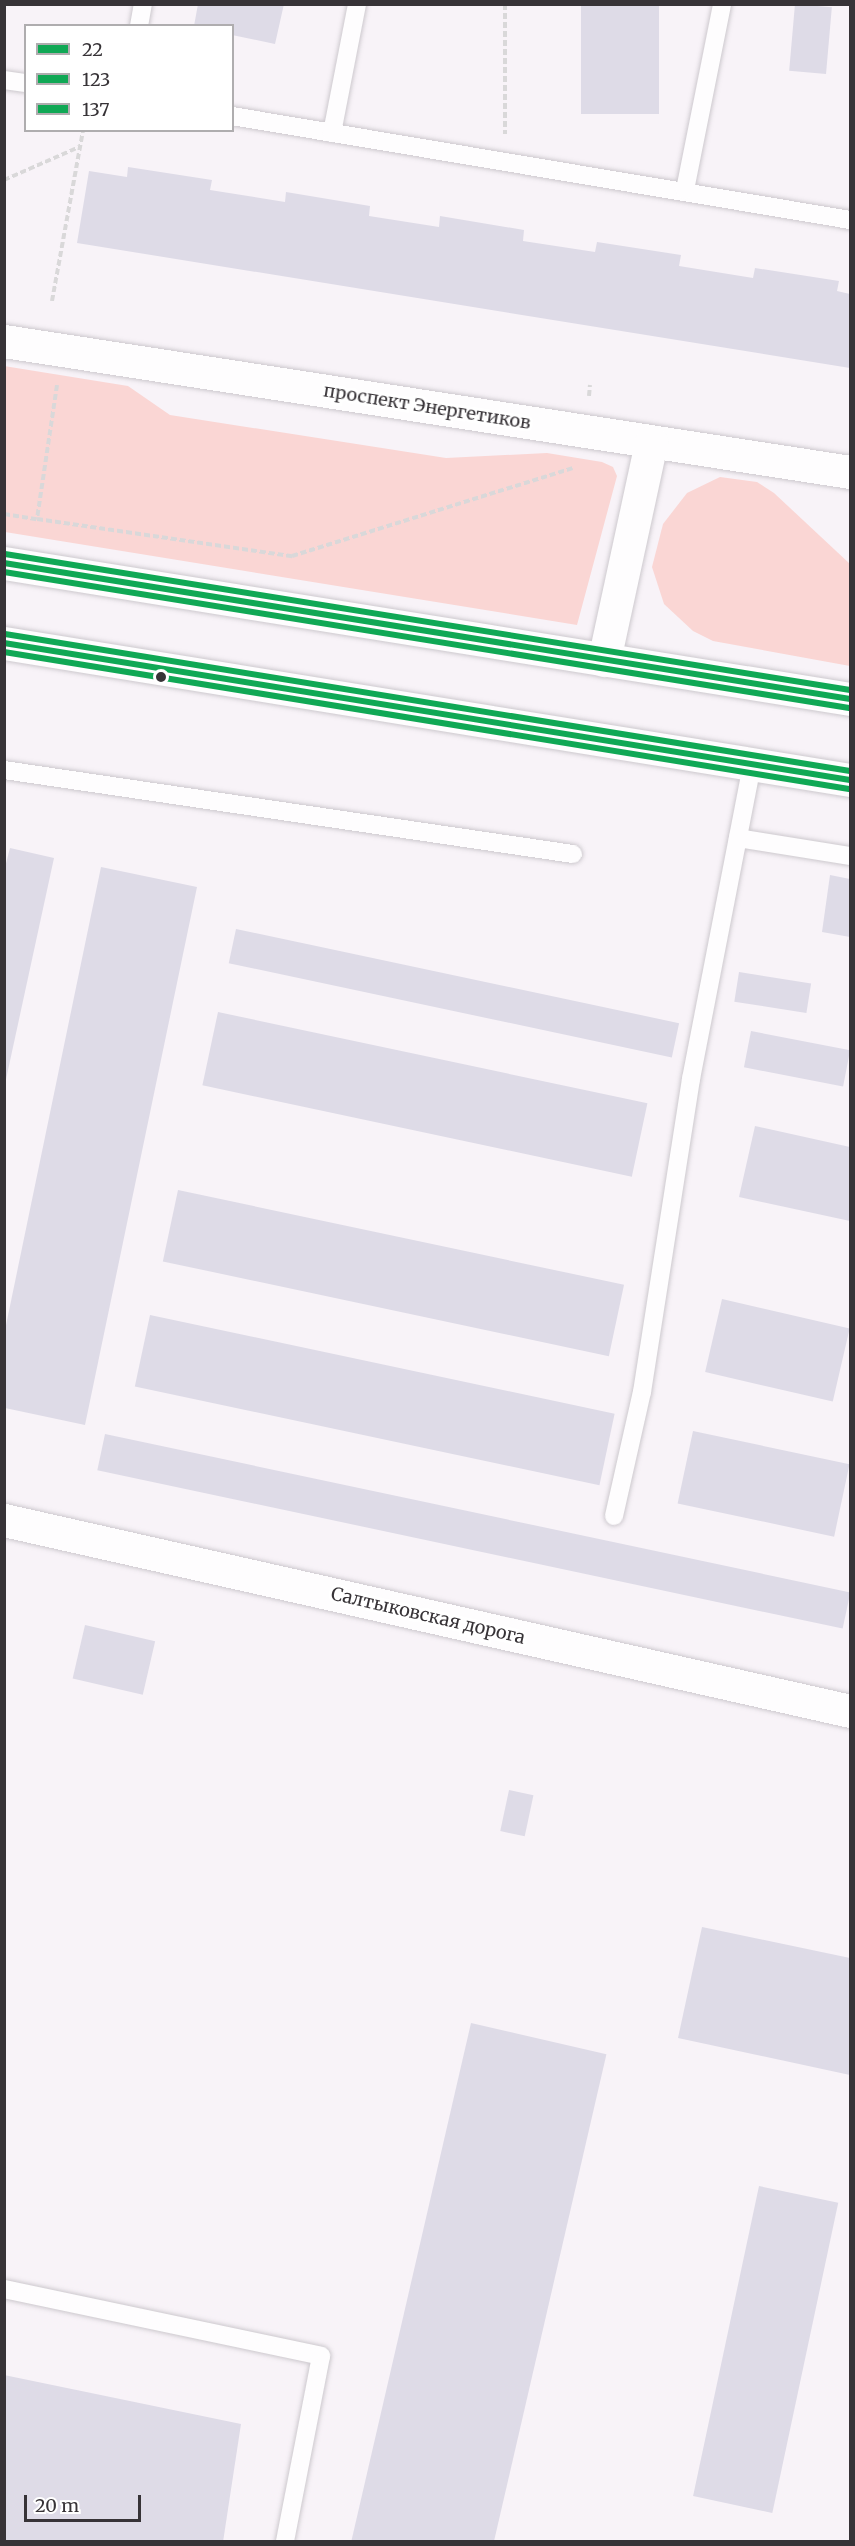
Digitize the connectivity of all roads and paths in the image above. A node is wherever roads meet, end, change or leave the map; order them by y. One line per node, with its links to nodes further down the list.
1 (143, 4): 5 (lane)
2 (357, 4): 10 (lane)
3 (505, 4): 12 (path)
4 (722, 4): 14 (lane)
5 (139, 24)
6 (4, 80): 7 (lane)
7 (24, 83)
8 (234, 116): 10 (lane)
9 (83, 132): 11 (path)
10 (332, 133): 12 (lane)
11 (80, 147): 13 (path); 16 (path)
12 (505, 164): 14 (lane)
13 (4, 180)
14 (685, 190): 15 (lane)
15 (850, 220)
16 (52, 301)
17 (4, 341): 20 (street, проспект Энергетиков)
18 (58, 378): 24 (path)
19 (590, 385): 20 (path)
20 (583, 431): 21 (street, проспект Энергетиков); 24 (path)
21 (651, 442): 22 (street, проспект Энергетиков); 27 (street)
22 (850, 472)
23 (4, 514): 24 (path)
24 (37, 519)
25 (4, 563): 27 (street)
26 (4, 643): 29 (street)
27 (604, 660): 28 (street)
28 (850, 699)
29 (752, 764): 31 (street); 32 (lane)
30 (4, 770): 33 (lane)
31 (850, 780)
32 (738, 838): 34 (lane); 35 (lane)
33 (573, 854)
34 (850, 856)
35 (614, 1516)
36 (4, 1520): 37 (street, Салтыковская дорога)
37 (850, 1711)
38 (4, 2289): 39 (lane)
39 (285, 2541)

